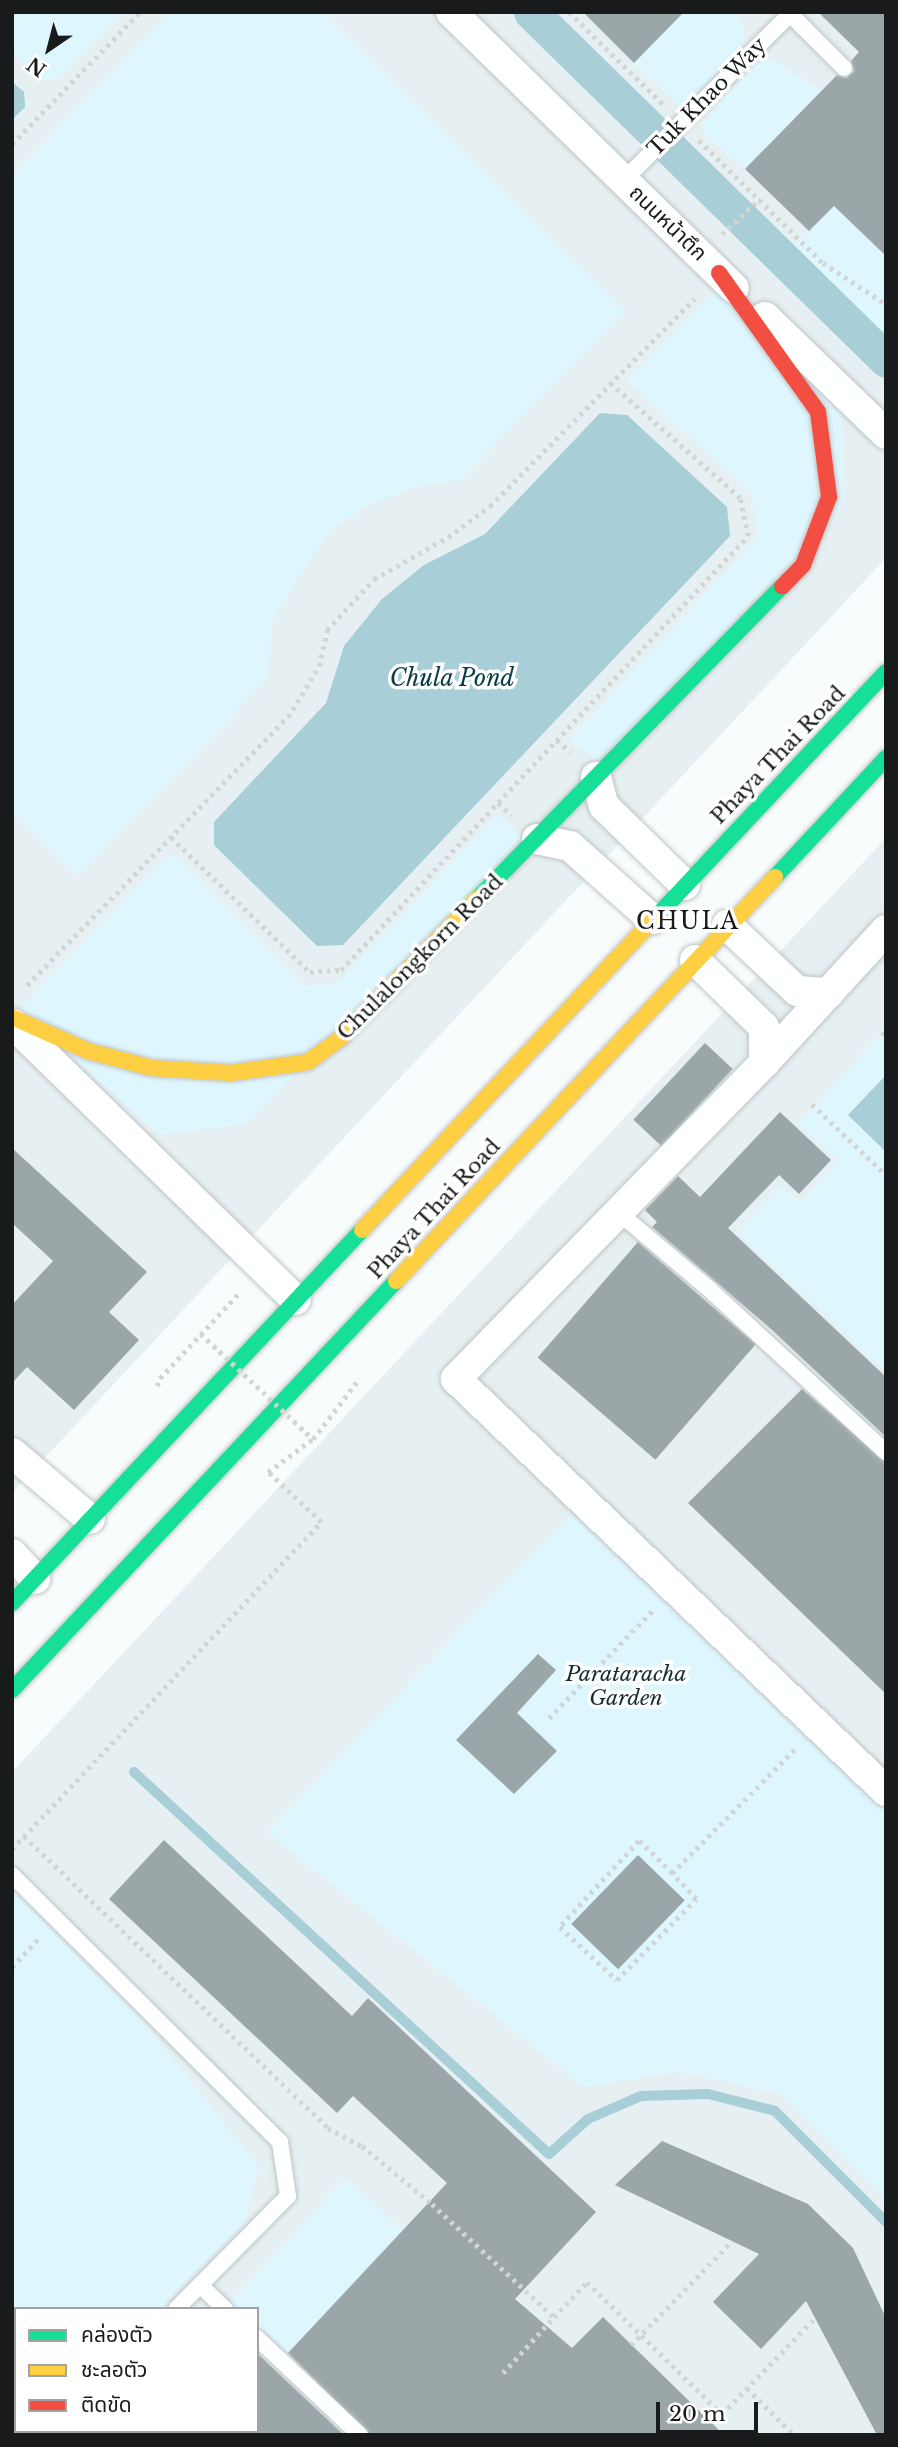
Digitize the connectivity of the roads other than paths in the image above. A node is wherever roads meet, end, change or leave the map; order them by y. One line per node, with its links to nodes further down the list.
1 (451, 12): 4 (street, ถนนหน้าตึก)
2 (789, 13): 3 (lane, Tuk Khao Way); 4 (lane, Tuk Khao Way)
3 (844, 68)
4 (624, 180): 5 (street, ถนนหน้าตึก)
5 (719, 273): 6 (street, ถนนหน้าตึก); 9 (main road, Chulalongkorn Road)
6 (886, 434)
7 (886, 672): 11 (main road, Phaya Thai Road)
8 (886, 758): 11 (main road, Phaya Thai Road)
9 (596, 777): 10 (main road, Chulalongkorn Road); 11 (street)
10 (537, 839): 13 (street); 15 (main road, Chulalongkorn Road)
11 (706, 905): 13 (main road, Phaya Thai Road); 13 (main road, Phaya Thai Road); 14 (street)
12 (886, 930): 14 (street)
13 (674, 940): 17 (street); 19 (main road, Phaya Thai Road); 26 (main road, Phaya Thai Road)
14 (830, 993): 17 (street)
15 (12, 1017)
16 (12, 1023): 19 (street)
17 (764, 1063): 18 (street)
18 (618, 1212): 20 (lane); 27 (street)
19 (296, 1300): 22 (main road, Phaya Thai Road)
20 (886, 1452)
21 (12, 1453): 22 (street)
22 (90, 1519): 24 (main road, Phaya Thai Road)
23 (12, 1554): 24 (street)
24 (35, 1579): 25 (main road, Phaya Thai Road)
25 (12, 1604)
26 (12, 1690)
27 (881, 1778)
28 (12, 1875): 29 (lane)
29 (200, 2285): 30 (lane); 31 (lane)
30 (178, 2307)
31 (224, 2307)
32 (259, 2341): 33 (lane)
33 (360, 2435)

